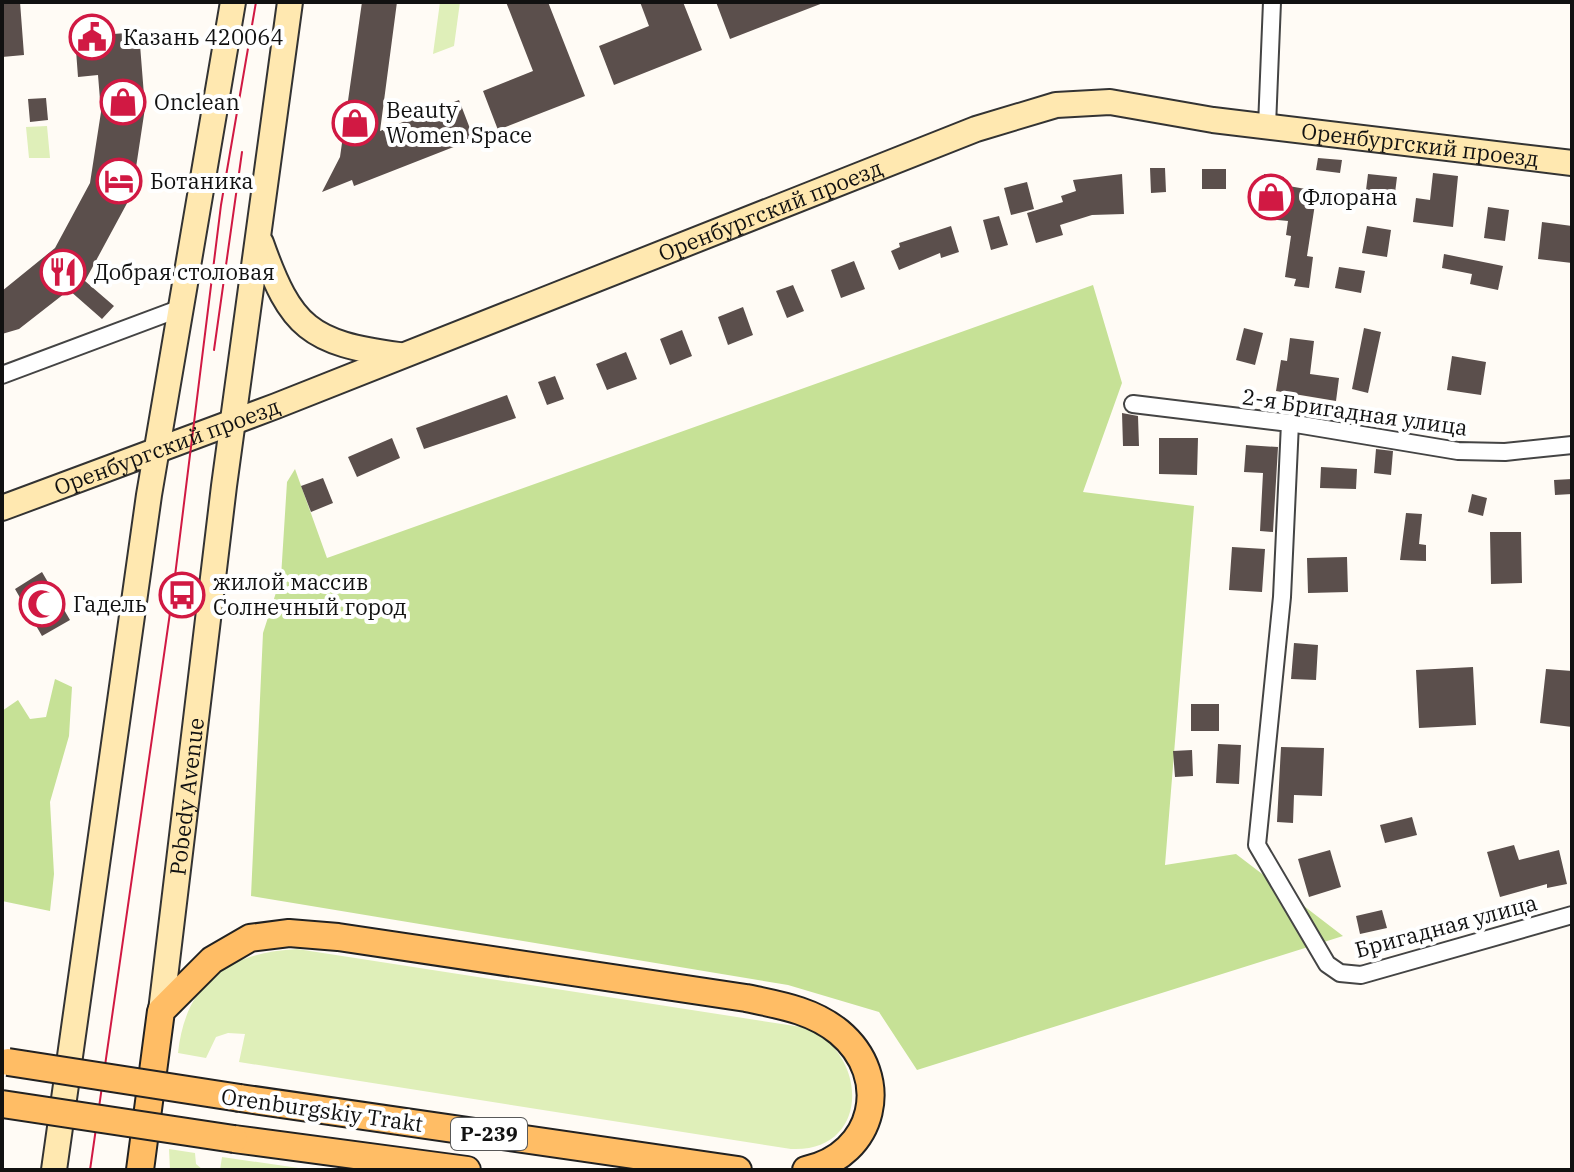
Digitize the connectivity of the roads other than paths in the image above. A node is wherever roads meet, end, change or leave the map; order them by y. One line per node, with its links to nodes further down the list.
1 (233, 2): 7 (main road)
2 (290, 2): 6 (main road, Pobedy Avenue)
3 (1272, 2): 4 (street)
4 (1267, 126): 5 (main road, Оренбургский проезд); 8 (main road, Оренбургский проезд)
5 (1572, 163)
6 (259, 236): 8 (main road); 11 (main road, Pobedy Avenue)
7 (181, 308): 9 (street); 14 (main road)
8 (402, 355): 11 (main road, Оренбургский проезд)
9 (2, 375)
10 (1133, 404): 12 (street, 2-я Бригадная улица)
11 (234, 421): 14 (main road, Оренбургский проезд); 17 (main road, Pobedy Avenue)
12 (1290, 423): 13 (street, 2-я Бригадная улица); 16 (street, Бригадная улица)
13 (1572, 445)
14 (156, 449): 15 (main road, Оренбургский проезд); 21 (main road)
15 (2, 508)
16 (1572, 915)
17 (161, 1011): 20 (main road, Pobedy Avenue); 24 (main road)
18 (5, 1062): 23 (main road, Orenburgskiy Trakt / Р-239, bridge)
19 (2, 1104): 22 (main road, Orenburgskiy Trakt / Р-239, bridge)
20 (143, 1167)
21 (54, 1170)
22 (467, 1170)
23 (738, 1170)
24 (806, 1170)

